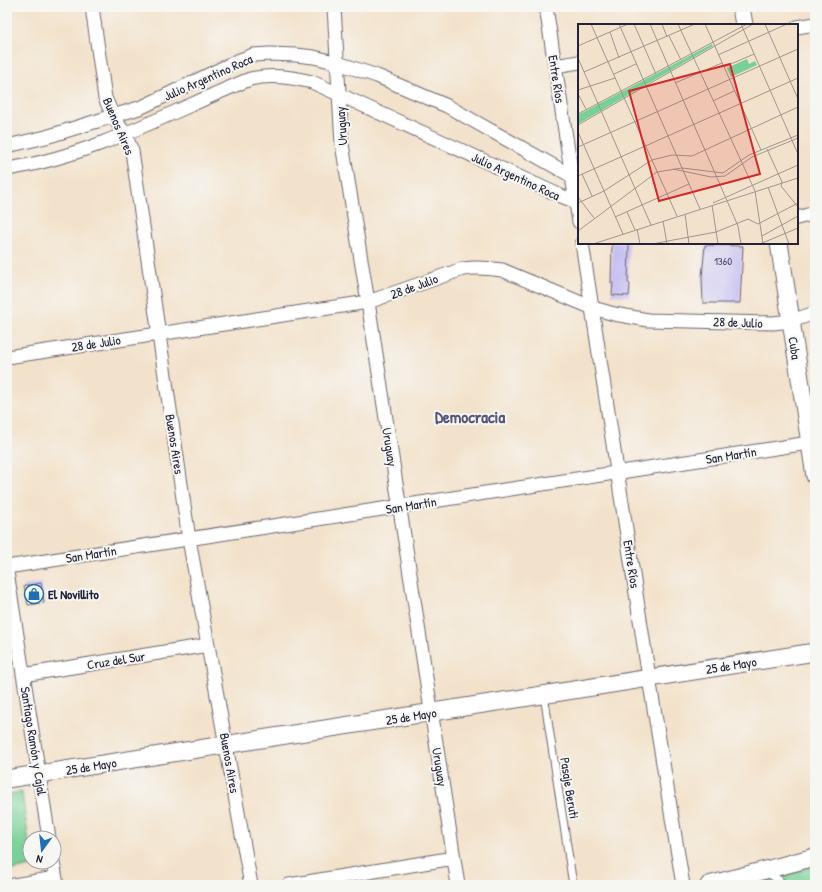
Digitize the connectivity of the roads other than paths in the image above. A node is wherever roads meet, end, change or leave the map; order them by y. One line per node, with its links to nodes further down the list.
1 (92, 7): 12 (street, Buenos Aires)
2 (334, 7): 9 (street, Uruguay)
3 (546, 7): 10 (street, Entre Ríos)
4 (741, 7): 5 (street)
5 (744, 24)
6 (815, 24): 7 (street)
7 (798, 27)
8 (578, 62): 10 (street)
9 (338, 63): 11 (street, Uruguay); 12 (street, Julio Argentino Roca); 16 (street, Julio Argentino Roca)
10 (555, 66): 16 (street, Entre Ríos)
11 (339, 94): 13 (street, Julio Argentino Roca); 17 (street, Julio Argentino Roca); 23 (street, Uruguay)
12 (113, 116): 13 (street, Buenos Aires); 14 (street, Julio Argentino Roca)
13 (125, 134): 15 (street, Julio Argentino Roca); 27 (street, Buenos Aires)
14 (7, 146)
15 (7, 169)
16 (576, 178): 17 (street, Entre Ríos)
17 (577, 202): 18 (street, Entre Ríos)
18 (578, 212)
19 (815, 213): 20 (street)
20 (798, 218)
21 (582, 244): 24 (street, Entre Ríos)
22 (779, 244): 26 (street, Cuba)
23 (368, 302): 24 (street, 28 de Julio); 27 (street, 28 de Julio); 32 (street, Uruguay)
24 (593, 308): 26 (street, 28 de Julio); 30 (street, Entre Ríos)
25 (815, 313): 26 (street, 28 de Julio)
26 (790, 321): 29 (street, Cuba)
27 (158, 333): 28 (street, 28 de Julio); 33 (street, Buenos Aires)
28 (7, 357)
29 (812, 442): 30 (street, San Martín); 31 (street, Cuba)
30 (617, 472): 32 (street, San Martín); 39 (street, Entre Ríos)
31 (815, 476)
32 (400, 506): 33 (street, San Martín); 41 (street, Uruguay)
33 (189, 539): 34 (street, San Martín); 36 (street, Buenos Aires)
34 (7, 567)
35 (7, 572): 38 (street, Santiago Ramón y Cajal)
36 (208, 645): 38 (street, Cruz del Sur); 42 (street, Buenos Aires)
37 (815, 652): 39 (street, 25 de Mayo)
38 (23, 675): 43 (street, Santiago Ramón y Cajal)
39 (649, 678): 40 (street, 25 de Mayo); 56 (street, Entre Ríos)
40 (544, 695): 41 (street, 25 de Mayo); 55 (lane, Pasaje Beruti)
41 (432, 712): 42 (street, 25 de Mayo); 46 (street, Uruguay)
42 (226, 744): 43 (street, 25 de Mayo); 52 (street, Buenos Aires)
43 (39, 774): 44 (street, 25 de Mayo); 45 (street, Santiago Ramón y Cajal)
44 (7, 779)
45 (48, 830)
46 (454, 858): 53 (street); 54 (street, Uruguay)
47 (815, 858): 49 (street)
48 (54, 870): 50 (street)
49 (763, 870): 57 (street); 58 (lane)
50 (56, 882): 51 (street)
51 (14, 885)
52 (251, 885)
53 (289, 885)
54 (458, 885)
55 (573, 885)
56 (683, 885)
57 (709, 885)
58 (783, 885)

